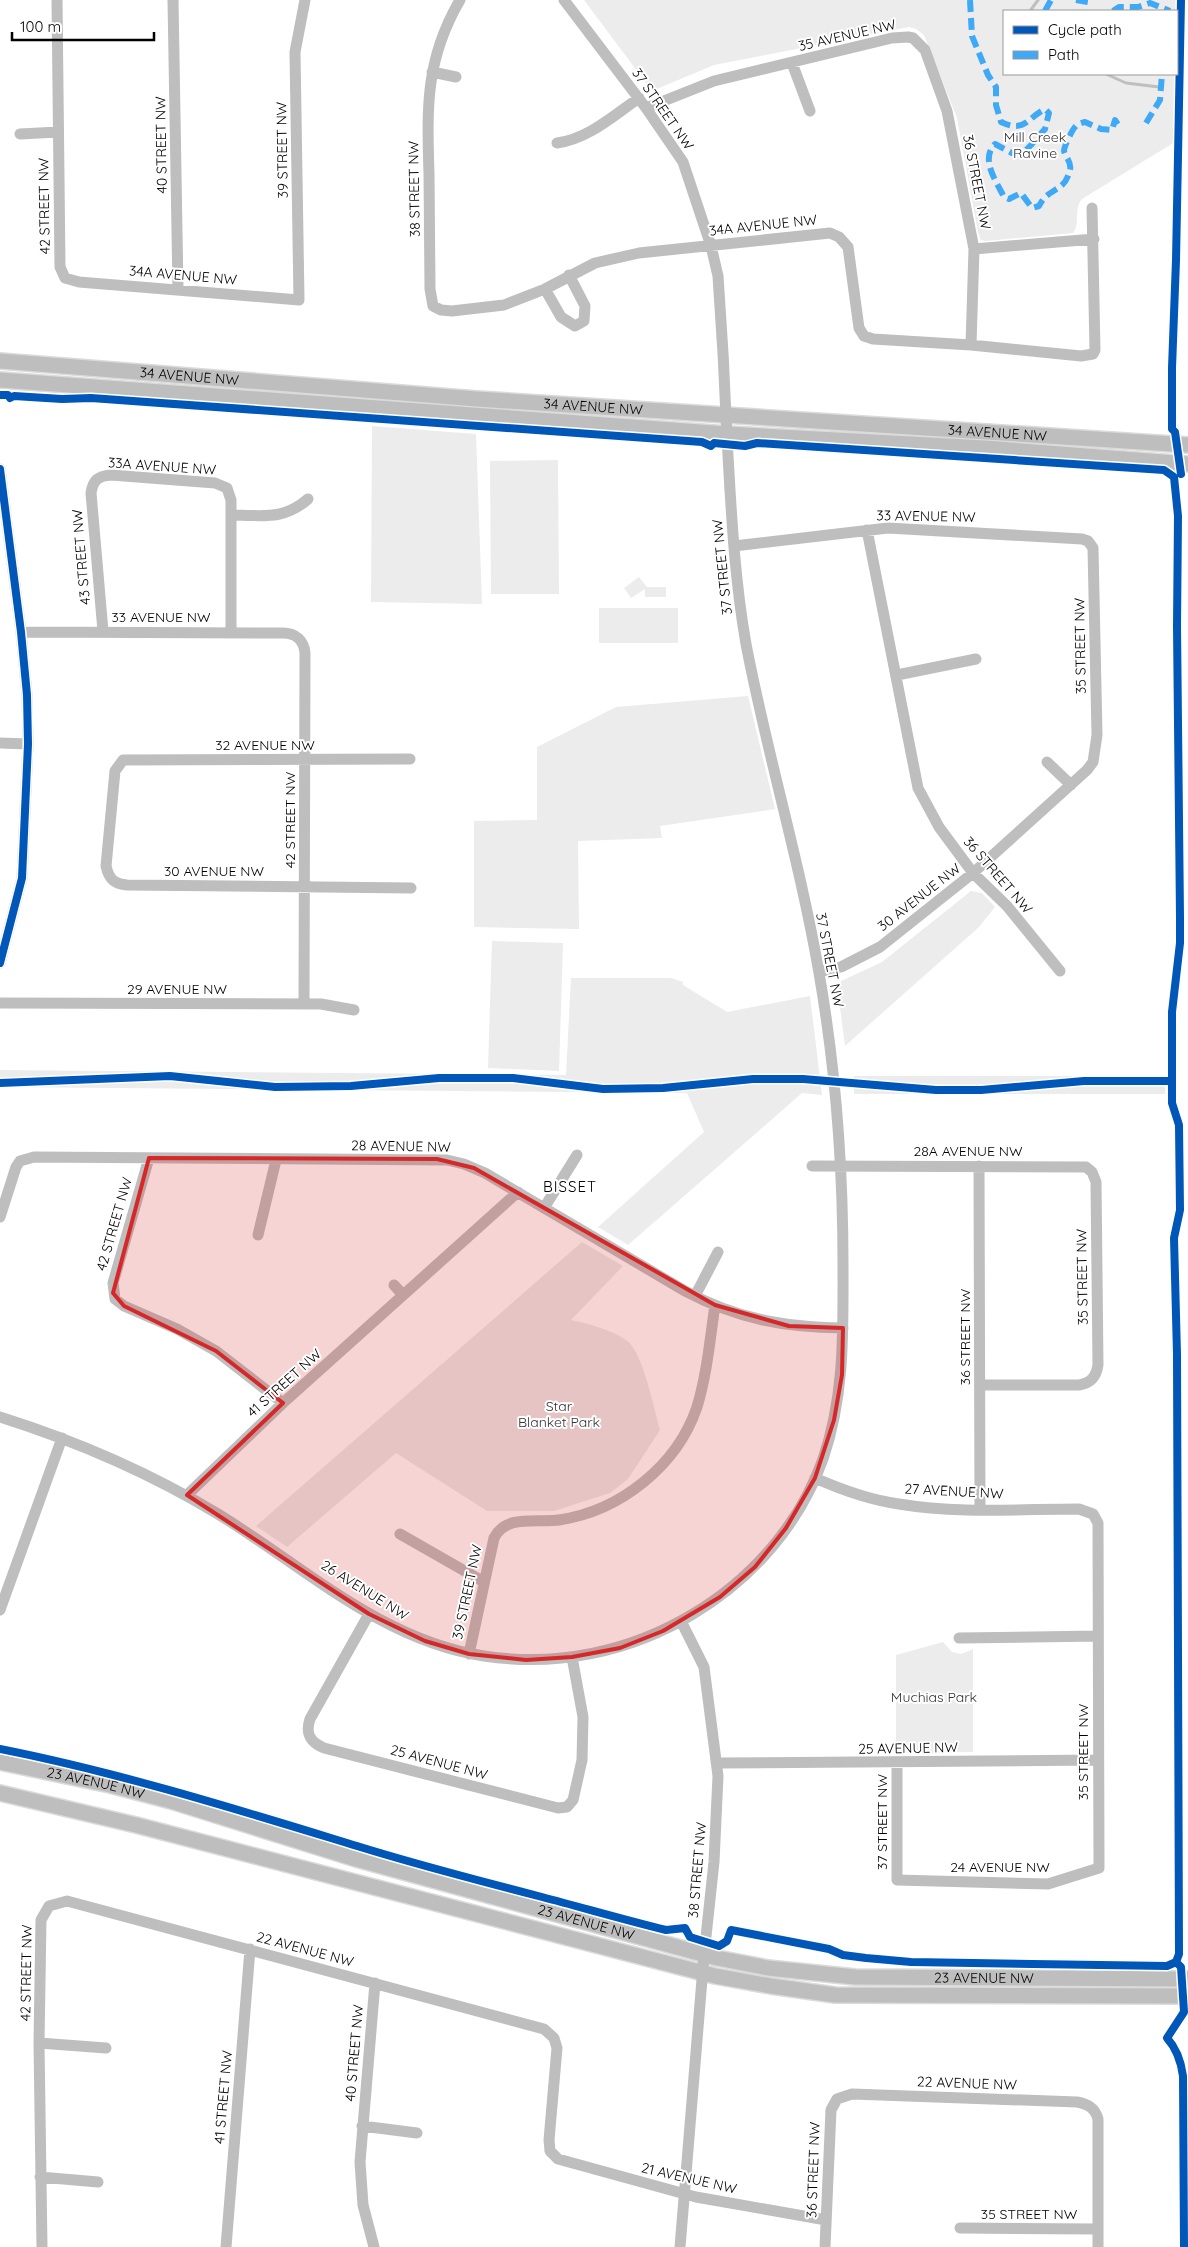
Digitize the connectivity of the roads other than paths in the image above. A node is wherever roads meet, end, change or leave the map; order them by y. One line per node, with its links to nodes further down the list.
1 (57, 0): 13 (street, 42 STREET NW)
2 (173, 0): 22 (street, 40 STREET NW)
3 (305, 0): 24 (street, 39 STREET NW)
4 (460, 0): 8 (street, 38 STREET NW)
5 (564, 0): 10 (street, 37 STREET NW)
6 (908, 37): 7 (street, 35 AVENUE NW); 19 (street, 36 STREET NW)
7 (792, 63): 11 (street, 35 AVENUE NW); 12 (street, 35 AVENUE NW)
8 (432, 72): 9 (street); 25 (street, 38 STREET NW)
9 (456, 77)
10 (639, 98): 11 (street, 37 STREET NW); 15 (street)
11 (646, 108): 18 (street, 37 STREET NW)
12 (810, 110)
13 (58, 132): 14 (street); 21 (street, 42 STREET NW)
14 (20, 134)
15 (557, 143)
16 (1092, 208): 17 (street)
17 (1094, 239): 19 (street); 26 (street, 34A AVENUE NW)
18 (711, 246): 20 (street, 34A AVENUE NW); 26 (street, 34A AVENUE NW); 29 (street, 37 STREET NW)
19 (974, 249): 26 (street, 36 STREET NW)
20 (569, 275): 23 (street, 34A AVENUE NW); 23 (street)
21 (65, 278): 22 (street, 34A AVENUE NW)
22 (178, 289): 24 (street, 34A AVENUE NW)
23 (545, 289): 25 (street, 34A AVENUE NW)
24 (299, 300)
25 (433, 306)
26 (971, 345)
27 (0, 361): 29 (main road, 34 AVENUE NW)
28 (0, 380): 30 (main road, 34 AVENUE NW)
29 (726, 415): 30 (street, 37 STREET NW); 31 (main road, 34 AVENUE NW)
30 (727, 434): 32 (main road, 34 AVENUE NW); 39 (street, 37 STREET NW)
31 (1188, 445)
32 (1188, 464)
33 (0, 469): 40 (street)
34 (95, 481): 36 (street, 33A AVENUE NW); 41 (street, 43 STREET NW)
35 (308, 499): 36 (street)
36 (231, 515): 42 (street)
37 (867, 530): 38 (street, 33 AVENUE NW); 39 (street, 33 AVENUE NW); 45 (street, 36 STREET NW)
38 (1088, 541): 48 (street, 35 STREET NW)
39 (734, 546): 59 (street, 37 STREET NW)
40 (22, 632): 41 (street, 33 AVENUE NW); 47 (street)
41 (103, 632): 42 (street, 33 AVENUE NW)
42 (231, 632): 43 (street, 33 AVENUE NW)
43 (298, 638): 50 (street, 42 STREET NW)
44 (976, 659): 45 (street)
45 (897, 676): 53 (street, 36 STREET NW)
46 (0, 743): 47 (street)
47 (28, 744): 57 (street)
48 (1096, 752): 52 (street, 30 AVENUE NW)
49 (410, 759): 50 (street, 32 AVENUE NW)
50 (305, 760): 54 (street, 32 AVENUE NW); 55 (street, 42 STREET NW)
51 (1047, 762): 52 (street)
52 (1071, 785): 53 (street, 30 AVENUE NW)
53 (973, 873): 58 (street, 36 STREET NW); 59 (street, 30 AVENUE NW)
54 (110, 878): 55 (street, 30 AVENUE NW)
55 (304, 887): 56 (street, 30 AVENUE NW); 61 (street, 42 STREET NW)
56 (411, 888)
57 (0, 963)
58 (1060, 971)
59 (819, 972): 68 (street, 37 STREET NW)
60 (0, 1003): 61 (street, 29 AVENUE NW)
61 (304, 1004): 62 (street, 29 AVENUE NW)
62 (354, 1010)
63 (577, 1155): 71 (street)
64 (149, 1158): 65 (street, 28 AVENUE NW); 72 (street, 28 AVENUE NW); 81 (street, 42 STREET NW)
65 (276, 1160): 70 (street, 28 AVENUE NW); 73 (street)
66 (812, 1166): 68 (street)
67 (979, 1166): 68 (street, 28A AVENUE NW); 69 (street, 28A AVENUE NW); 80 (street, 36 STREET NW)
68 (841, 1167): 79 (street, 37 STREET NW)
69 (1092, 1172): 80 (street, 35 STREET NW)
70 (518, 1192): 71 (street, 28 AVENUE NW); 76 (street, 41 STREET NW)
71 (544, 1208): 77 (street, 28 AVENUE NW)
72 (0, 1217)
73 (258, 1235)
74 (718, 1252): 77 (street)
75 (394, 1285): 76 (street)
76 (404, 1295): 81 (street, 41 STREET NW)
77 (695, 1296): 78 (street, 28 AVENUE NW)
78 (715, 1305): 79 (street, 28 AVENUE NW); 90 (street, 39 STREET NW)
79 (843, 1328): 84 (street, 37 STREET NW)
80 (980, 1385): 86 (street, 36 STREET NW)
81 (283, 1403): 85 (street, 41 STREET NW)
82 (0, 1417): 83 (street, 26 AVENUE NW)
83 (62, 1438): 85 (street, 26 AVENUE NW); 91 (street)
84 (815, 1478): 86 (street, 27 AVENUE NW); 89 (street, 37 STREET NW)
85 (187, 1496): 92 (street, 26 AVENUE NW)
86 (980, 1509): 87 (street, 27 AVENUE NW)
87 (1094, 1514): 94 (street, 35 STREET NW)
88 (400, 1534): 90 (street)
89 (755, 1567): 93 (street, 26 AVENUE NW)
90 (484, 1582): 96 (street, 39 STREET NW)
91 (0, 1610)
92 (369, 1614): 96 (street, 26 AVENUE NW); 97 (street, 25 AVENUE NW)
93 (682, 1621): 97 (street, 26 AVENUE NW); 100 (street, 38 STREET NW)
94 (1098, 1636): 95 (street); 98 (street, 35 STREET NW)
95 (959, 1638)
96 (469, 1654): 97 (street, 26 AVENUE NW)
97 (572, 1657)
98 (1098, 1760): 101 (street, 25 AVENUE NW); 103 (street, 35 STREET NW)
99 (0, 1762): 107 (main road, 23 AVENUE NW)
100 (718, 1763): 101 (street, 25 AVENUE NW); 107 (street, 38 STREET NW)
101 (898, 1763): 104 (street, 37 STREET NW)
102 (0, 1793): 108 (main road, 23 AVENUE NW)
103 (1100, 1868): 104 (street, 24 AVENUE NW)
104 (898, 1880)
105 (49, 1906): 106 (street, 22 AVENUE NW); 112 (street, 42 STREET NW)
106 (250, 1950): 110 (street, 22 AVENUE NW); 125 (street, 41 STREET NW)
107 (704, 1954): 108 (street, 38 STREET NW); 109 (main road, 23 AVENUE NW)
108 (703, 1972): 111 (main road, 23 AVENUE NW); 120 (street, 38 STREET NW)
109 (1188, 1979)
110 (375, 1983): 115 (street, 40 STREET NW); 117 (street, 22 AVENUE NW)
111 (1188, 1996)
112 (40, 2043): 113 (street); 118 (street, 42 STREET NW)
113 (106, 2048)
114 (840, 2097): 121 (street, 36 STREET NW); 123 (street, 22 AVENUE NW)
115 (362, 2126): 116 (street); 126 (street, 40 STREET NW)
116 (417, 2133)
117 (550, 2150): 120 (street, 21 AVENUE NW)
118 (40, 2177): 119 (street); 124 (street, 42 STREET NW)
119 (98, 2182)
120 (685, 2194): 121 (street, 21 AVENUE NW); 127 (street, 38 STREET NW)
121 (826, 2220): 128 (street, 36 STREET NW)
122 (960, 2228): 123 (street, 35 STREET NW)
123 (1098, 2229): 129 (street)
124 (42, 2247)
125 (226, 2247)
126 (374, 2247)
127 (680, 2247)
128 (825, 2247)
129 (1098, 2247)

